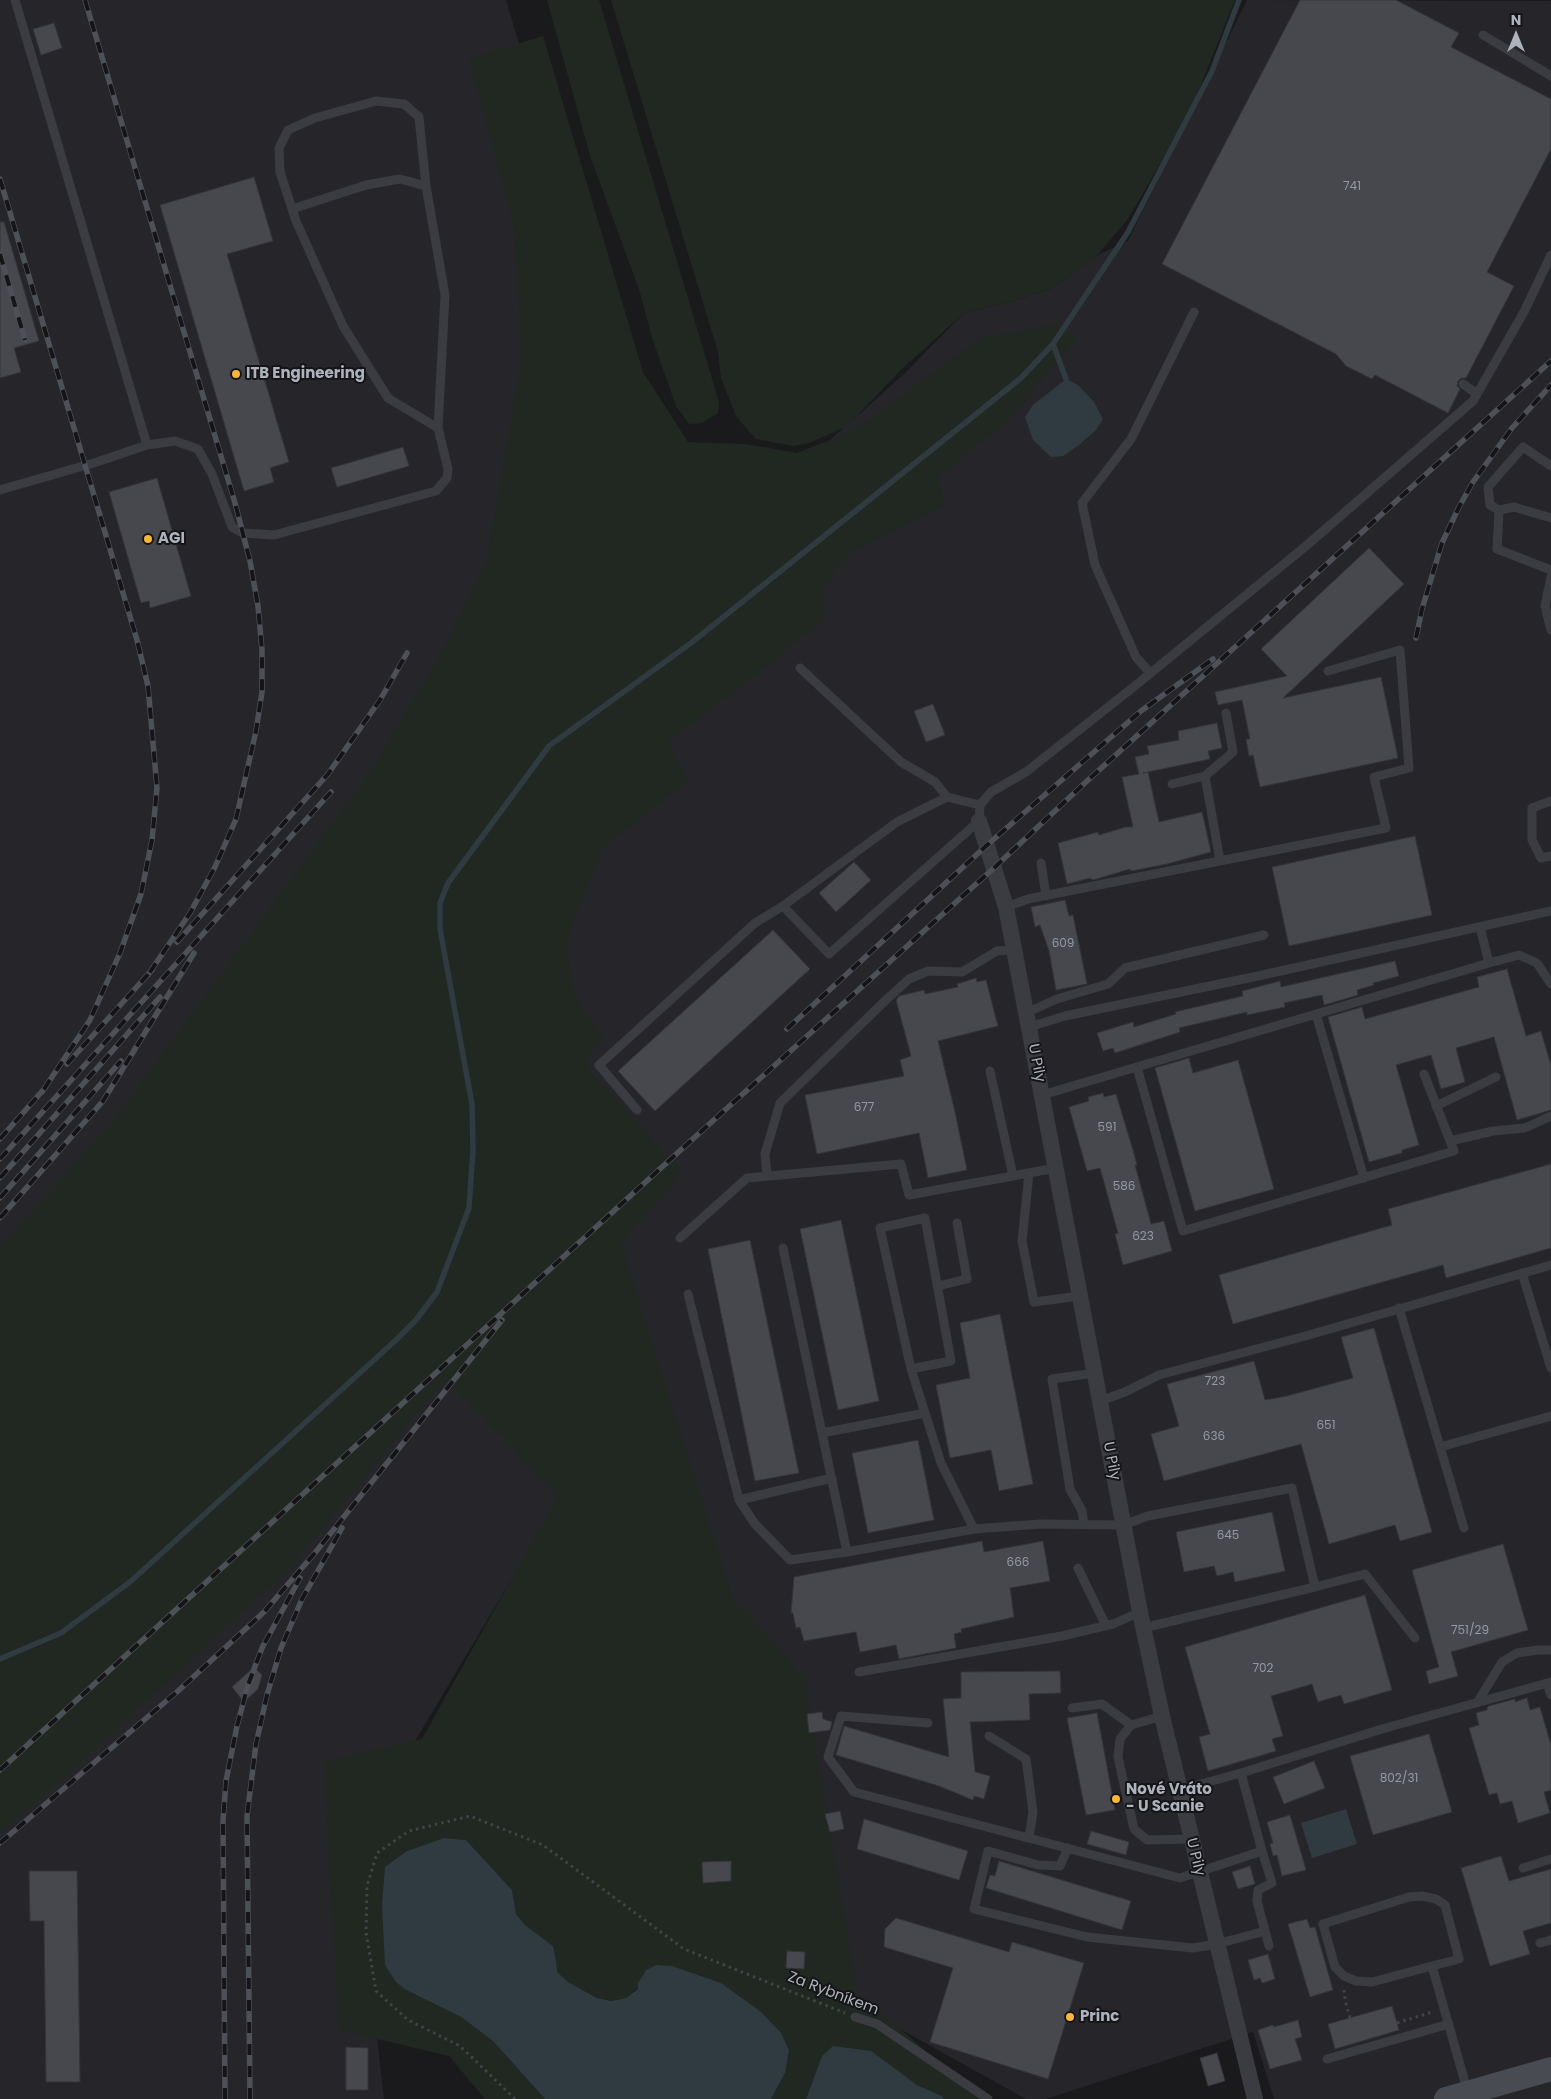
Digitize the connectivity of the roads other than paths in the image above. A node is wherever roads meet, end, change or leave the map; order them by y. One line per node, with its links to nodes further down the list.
1 (15, 0): 11 (lane)
2 (1484, 35): 3 (lane)
3 (1551, 76)
4 (426, 186): 5 (lane); 5 (lane); 10 (lane)
5 (292, 209): 10 (lane)
6 (1551, 255): 9 (lane)
7 (1194, 312): 21 (lane)
8 (1463, 384): 9 (lane)
9 (1477, 394): 21 (lane)
10 (438, 428): 11 (lane)
11 (147, 445): 13 (lane)
12 (1551, 466): 14 (lane)
13 (0, 490)
14 (1499, 510): 15 (lane); 16 (lane)
15 (1551, 518)
16 (1551, 570)
17 (1551, 577): 18 (lane)
18 (1551, 630)
19 (800, 668): 25 (lane)
20 (1328, 671): 29 (lane)
21 (1150, 673): 27 (lane)
22 (1226, 713): 23 (lane)
23 (1205, 776): 24 (lane); 29 (lane)
24 (1172, 784)
25 (947, 796): 27 (lane); 32 (lane)
26 (1551, 801): 28 (lane)
27 (979, 813): 32 (lane); 33 (street, U Pily)
28 (1551, 856)
29 (1220, 861): 31 (lane)
30 (1041, 863): 31 (lane)
31 (1046, 896): 33 (lane)
32 (784, 906): 48 (lane)
33 (1006, 907): 37 (street, U Pily)
34 (1551, 912): 35 (lane)
35 (1480, 927): 38 (lane); 41 (lane)
36 (1264, 935): 41 (lane)
37 (1014, 950): 41 (street, U Pily); 53 (lane)
38 (1489, 963): 39 (lane); 40 (lane)
39 (1551, 984)
40 (1316, 1014): 42 (lane); 55 (lane)
41 (1028, 1020): 46 (street, U Pily)
42 (1137, 1067): 46 (lane); 55 (lane)
43 (990, 1070): 54 (lane)
44 (1424, 1074): 47 (lane)
45 (1496, 1077): 47 (lane)
46 (1042, 1095): 51 (street, U Pily)
47 (1436, 1106): 50 (lane)
48 (637, 1110)
49 (1551, 1116): 50 (lane)
50 (1450, 1141): 55 (lane)
51 (1056, 1168): 52 (lane); 63 (street, U Pily)
52 (1030, 1172): 54 (lane); 63 (lane)
53 (767, 1176): 54 (lane); 57 (lane)
54 (1013, 1176)
55 (1364, 1178)
56 (957, 1223): 61 (lane)
57 (680, 1238)
58 (783, 1248): 71 (lane)
59 (1551, 1265): 60 (lane)
60 (1522, 1273): 64 (lane); 65 (lane)
61 (938, 1286): 66 (lane); 66 (lane)
62 (688, 1294): 74 (lane)
63 (1080, 1296): 67 (street, U Pily)
64 (1399, 1308): 68 (lane); 72 (lane)
65 (1551, 1368)
66 (911, 1369): 69 (lane)
67 (1095, 1373): 68 (street, U Pily); 75 (lane)
68 (1100, 1401): 76 (street, U Pily)
69 (925, 1413): 71 (lane); 78 (lane)
70 (1551, 1416): 72 (lane)
71 (822, 1433): 73 (lane)
72 (1440, 1447): 77 (lane)
73 (832, 1478): 74 (lane); 79 (lane)
74 (739, 1500): 79 (lane)
75 (1084, 1525): 76 (lane); 78 (lane)
76 (1123, 1525): 81 (lane); 82 (street, U Pily)
77 (1464, 1528)
78 (974, 1529): 79 (lane)
79 (847, 1552)
80 (1078, 1568): 83 (lane)
81 (1315, 1587): 82 (lane); 84 (lane)
82 (1141, 1620): 83 (lane); 91 (street, U Pily)
83 (1106, 1626): 86 (lane)
84 (1415, 1638)
85 (1551, 1650): 89 (lane)
86 (859, 1672)
87 (1549, 1683): 88 (lane); 89 (lane)
88 (1551, 1695)
89 (1476, 1703): 95 (lane)
90 (1072, 1708): 93 (lane)
91 (1162, 1716): 93 (lane); 96 (street, U Pily)
92 (928, 1723): 97 (lane)
93 (1131, 1725): 98 (lane)
94 (989, 1736): 97 (lane)
95 (1241, 1773): 96 (lane); 100 (lane)
96 (1179, 1790): 98 (street, U Pily)
97 (1029, 1837): 99 (lane)
98 (1191, 1839): 103 (street, U Pily)
99 (1068, 1848): 103 (lane); 107 (lane)
100 (1262, 1851): 103 (lane); 104 (lane)
101 (1551, 1859): 102 (lane)
102 (1523, 1868)
103 (1200, 1872): 107 (street, U Pily)
104 (1265, 1930): 107 (lane); 108 (lane)
105 (1551, 1940): 106 (lane)
106 (1540, 1943)
107 (1217, 1944): 116 (street, U Pily)
108 (1269, 1946)
109 (1432, 1966): 109 (lane); 111 (lane)
110 (855, 2017): 115 (lane, Za Rybníkem)
111 (1449, 2024): 112 (lane); 114 (lane)
112 (1327, 2059)
113 (1551, 2070): 114 (main road)
114 (1457, 2096)
115 (988, 2099)
116 (1255, 2099)

